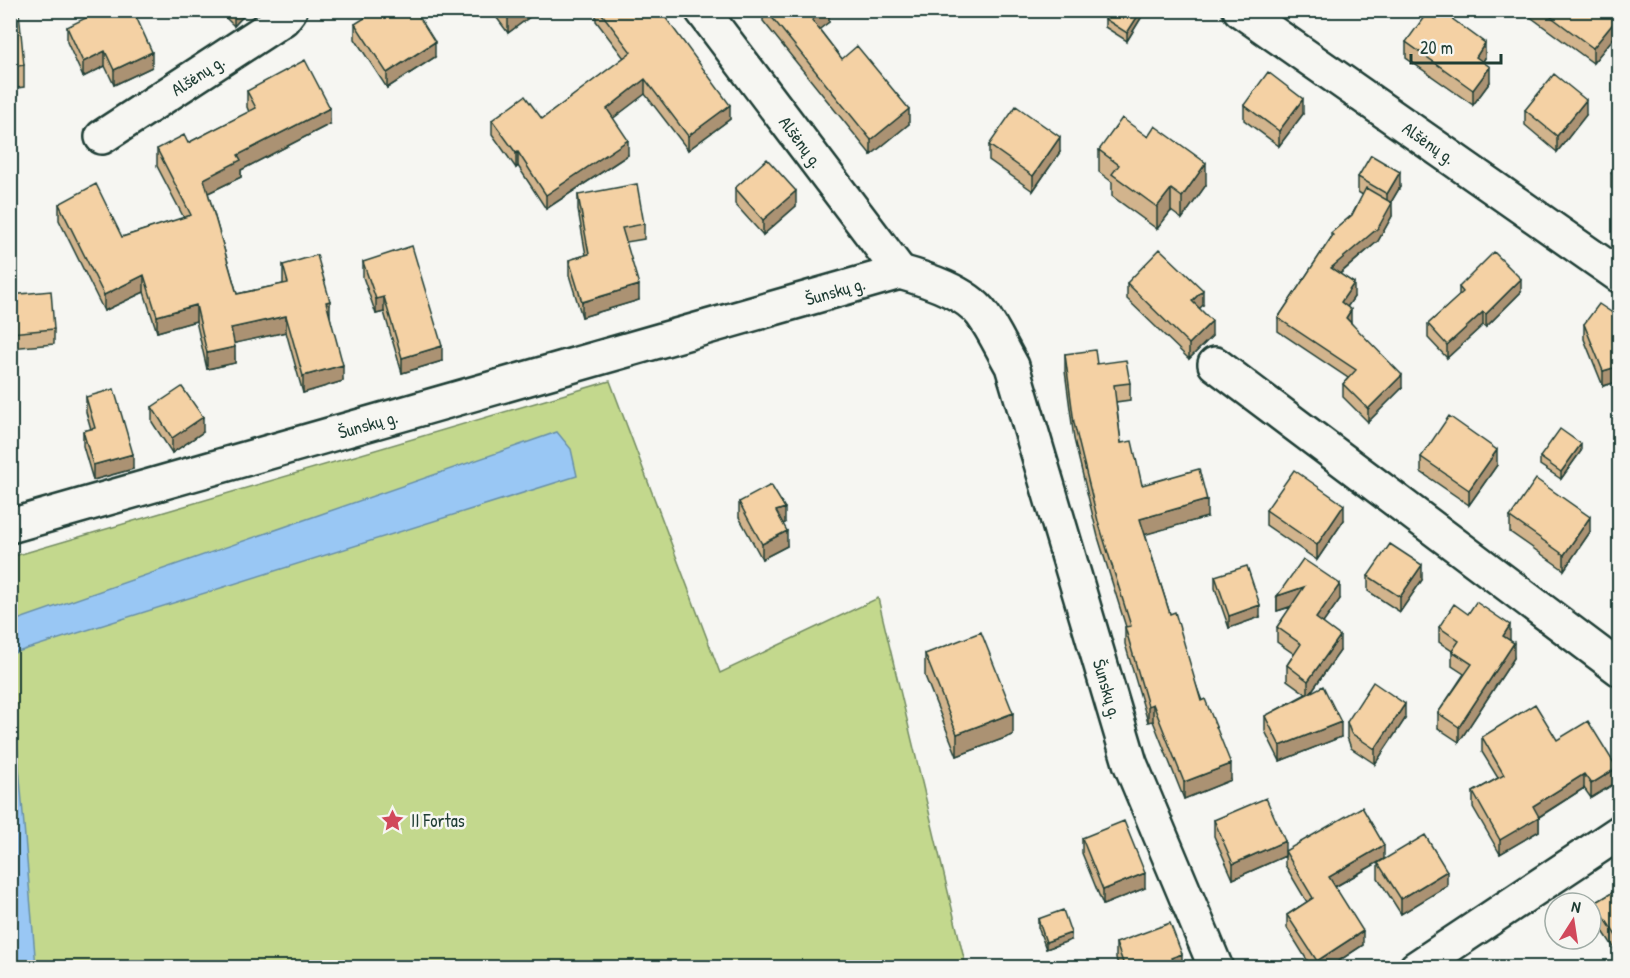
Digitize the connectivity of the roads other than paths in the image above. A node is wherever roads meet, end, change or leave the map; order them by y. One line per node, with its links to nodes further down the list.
1 (290, 10): 4 (street, Alšėnų g.)
2 (702, 10): 5 (street, Alšėnų g.)
3 (1240, 10): 6 (street, Alšėnų g.)
4 (102, 136)
5 (900, 272): 8 (street, Šunskų g.); 11 (street, Šunskų g.)
6 (1620, 276)
7 (1215, 364): 9 (street)
8 (10, 526)
9 (1620, 669)
10 (1620, 832): 12 (street)
11 (1216, 968)
12 (1416, 968)

